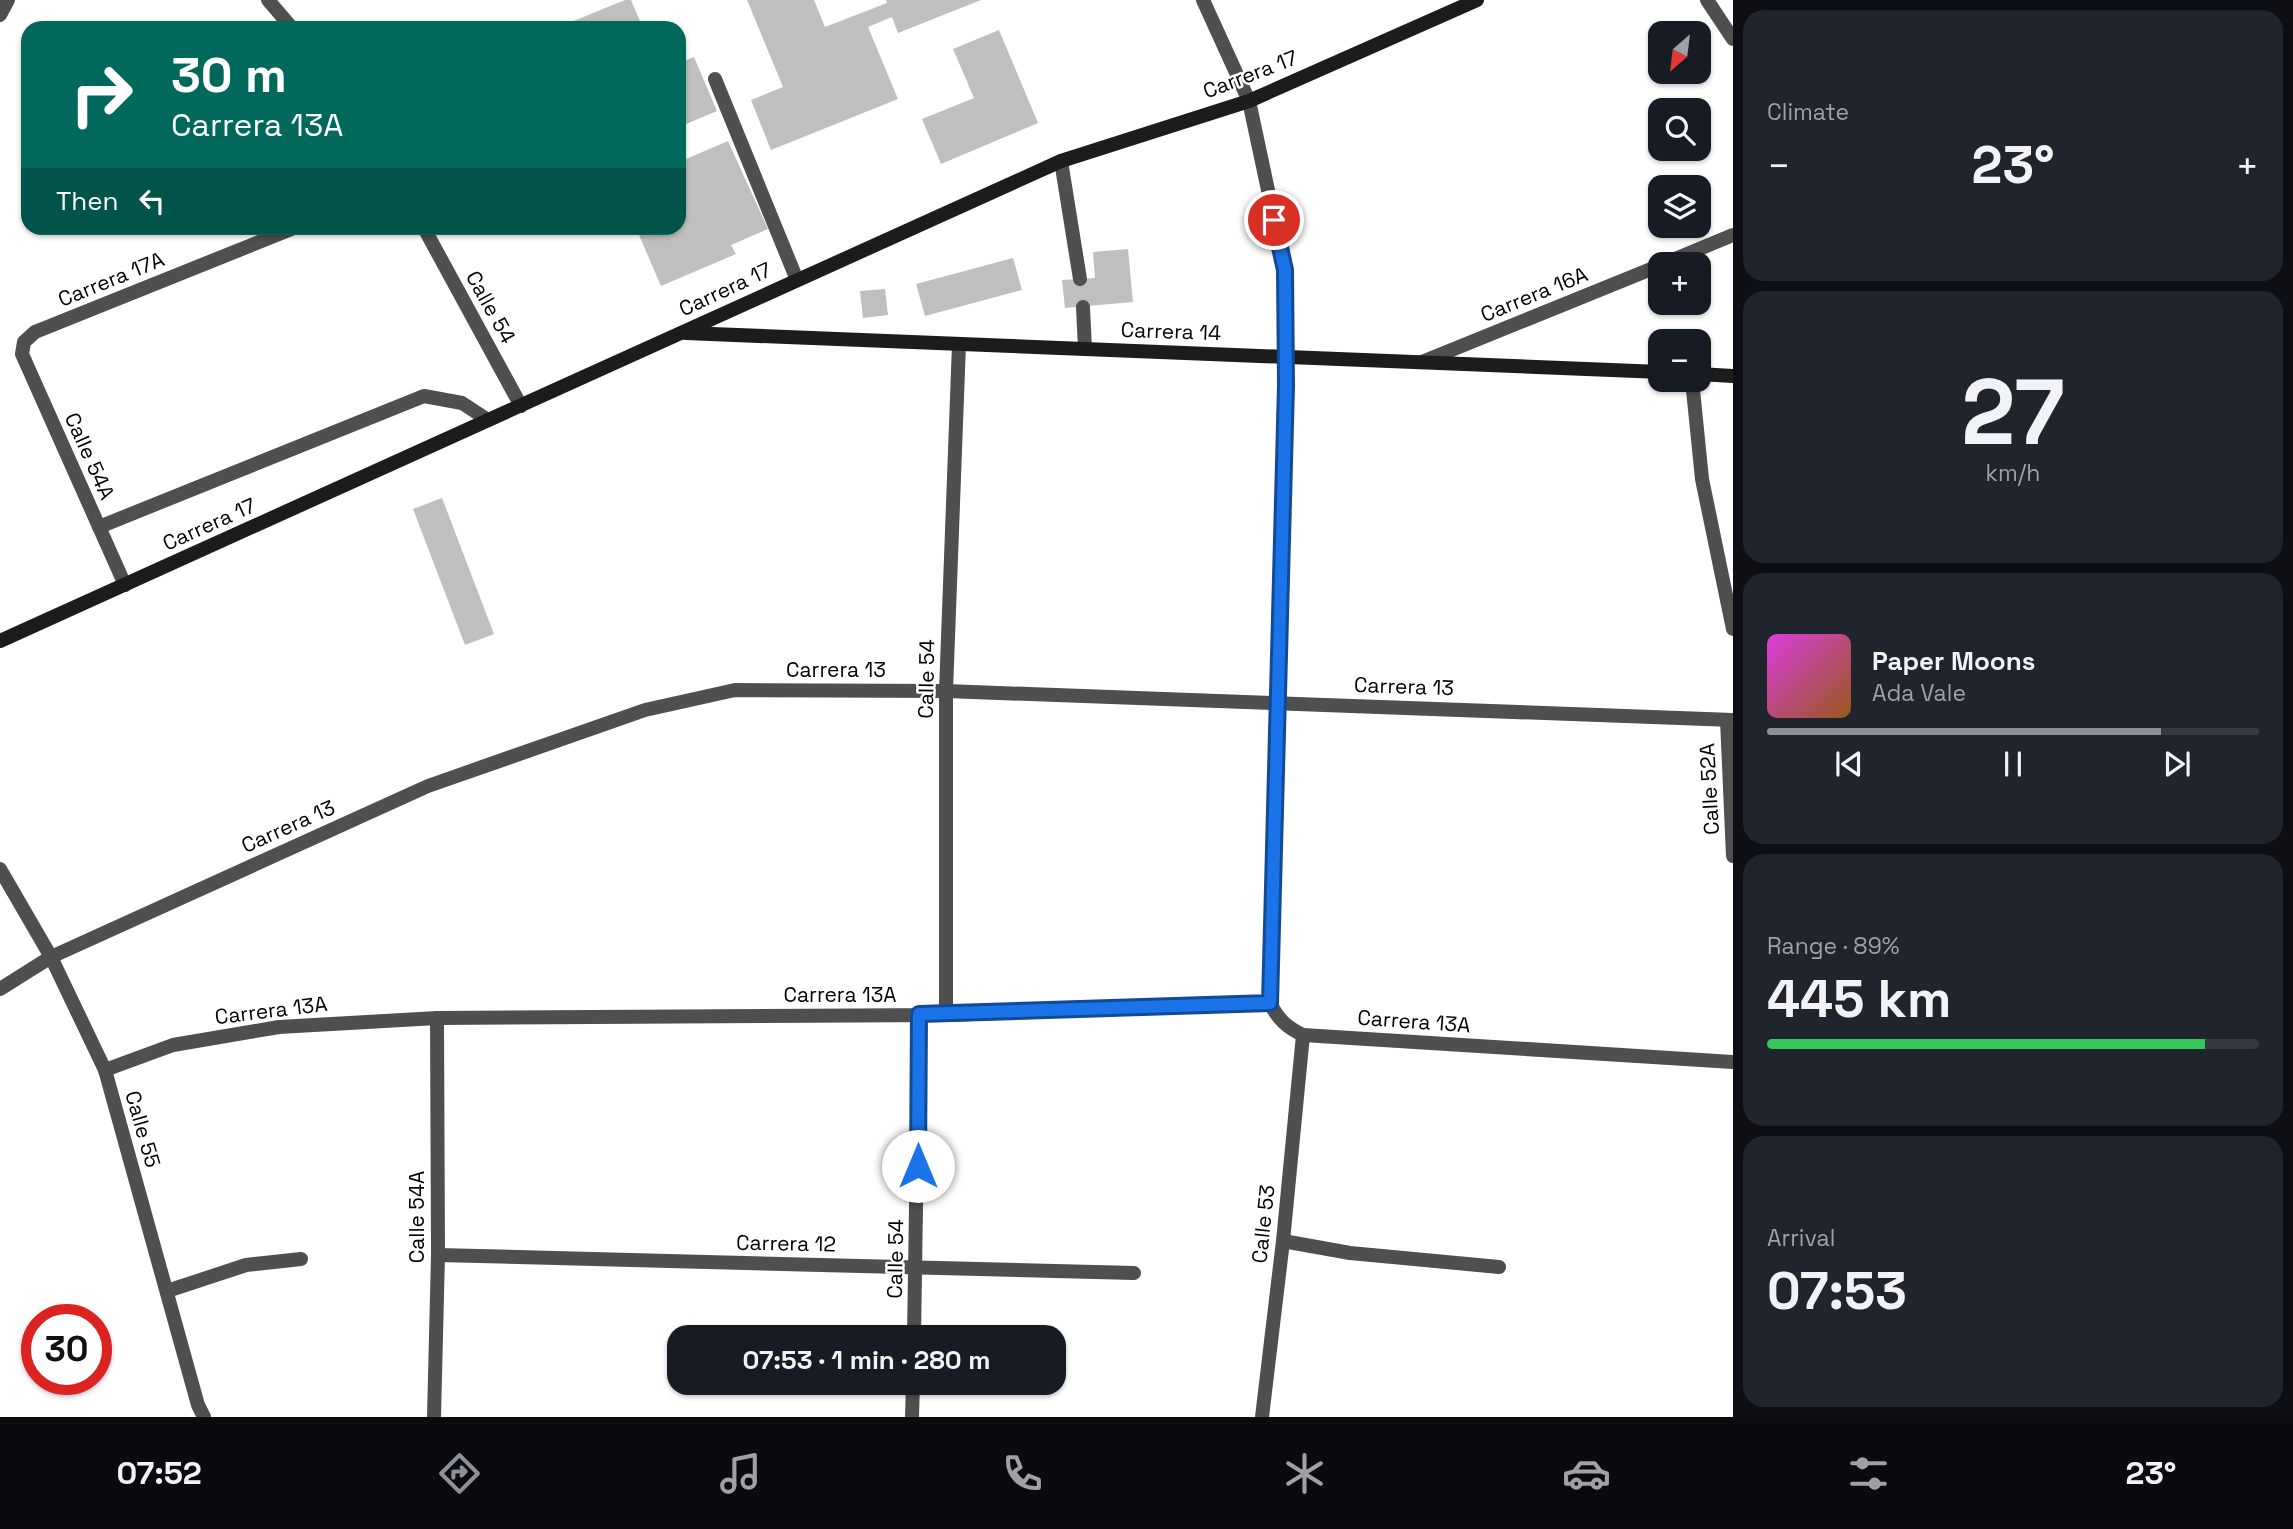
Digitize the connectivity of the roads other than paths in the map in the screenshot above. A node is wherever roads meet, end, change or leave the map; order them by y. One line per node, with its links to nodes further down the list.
1 (8, 0): 6 (street)
2 (268, 0): 7 (street)
3 (1203, 0): 10 (street)
4 (1477, 0): 10 (main road, Carrera 17)
5 (1707, 0): 8 (street)
6 (0, 15)
7 (286, 21)
8 (1733, 39)
9 (715, 79): 18 (street)
10 (1250, 101): 11 (main road, Carrera 17); 24 (street)
11 (1061, 161): 17 (street); 18 (main road, Carrera 17)
12 (277, 235): 21 (street, Carrera 17A)
13 (428, 235): 30 (street, Calle 54)
14 (1733, 235): 15 (street, Carrera 16A)
15 (1693, 252)
16 (1648, 271): 25 (street, Carrera 16A)
17 (1080, 279)
18 (797, 280): 20 (main road, Carrera 17)
19 (1083, 307): 23 (street)
20 (681, 333): 22 (main road, Carrera 14); 30 (main road, Carrera 17)
21 (24, 342): 32 (street, Calle 54A)
22 (959, 344): 23 (main road, Carrera 14); 36 (street, Calle 54)
23 (1085, 349): 24 (main road, Carrera 14)
24 (1285, 356): 25 (main road, Carrera 14); 37 (street)
25 (1422, 362): 26 (main road, Carrera 14)
26 (1648, 371)
27 (1711, 375): 28 (main road)
28 (1733, 376)
29 (1693, 392): 34 (street)
30 (521, 406): 31 (main road, Carrera 17)
31 (488, 421): 32 (street); 33 (main road, Carrera 17)
32 (99, 527): 33 (street, Calle 54A)
33 (125, 585): 35 (main road, Carrera 17)
34 (1733, 629)
35 (0, 641)
36 (946, 691): 37 (street, Carrera 13); 41 (street, Carrera 13); 45 (street, Calle 54)
37 (1277, 702): 38 (street, Carrera 13); 43 (street)
38 (1730, 720): 39 (street, Calle 52A)
39 (1733, 856)
40 (0, 869): 41 (street, Calle 55)
41 (51, 957): 42 (street, Carrera 13); 49 (street, Calle 55)
42 (0, 989)
43 (1270, 1003): 45 (street, Carrera 13A); 47 (street)
44 (919, 1014): 45 (street, Carrera 13A); 46 (street, Carrera 13A); 53 (street, Calle 54)
45 (946, 1015)
46 (437, 1018): 49 (street, Carrera 13A); 51 (street, Calle 54A)
47 (1303, 1035): 48 (street, Carrera 13A); 50 (street, Calle 53)
48 (1733, 1062)
49 (105, 1070): 56 (street, Calle 55)
50 (1283, 1241): 54 (street); 62 (street, Calle 53)
51 (438, 1255): 53 (street, Carrera 12); 60 (street, Calle 54A)
52 (301, 1259): 56 (street)
53 (917, 1267): 55 (street, Carrera 12); 57 (street, Calle 54)
54 (1499, 1267)
55 (1134, 1273)
56 (167, 1291): 59 (street, Calle 55)
57 (915, 1325)
58 (913, 1395): 61 (street)
59 (204, 1417)
60 (434, 1417)
61 (912, 1417)
62 (1262, 1417)

